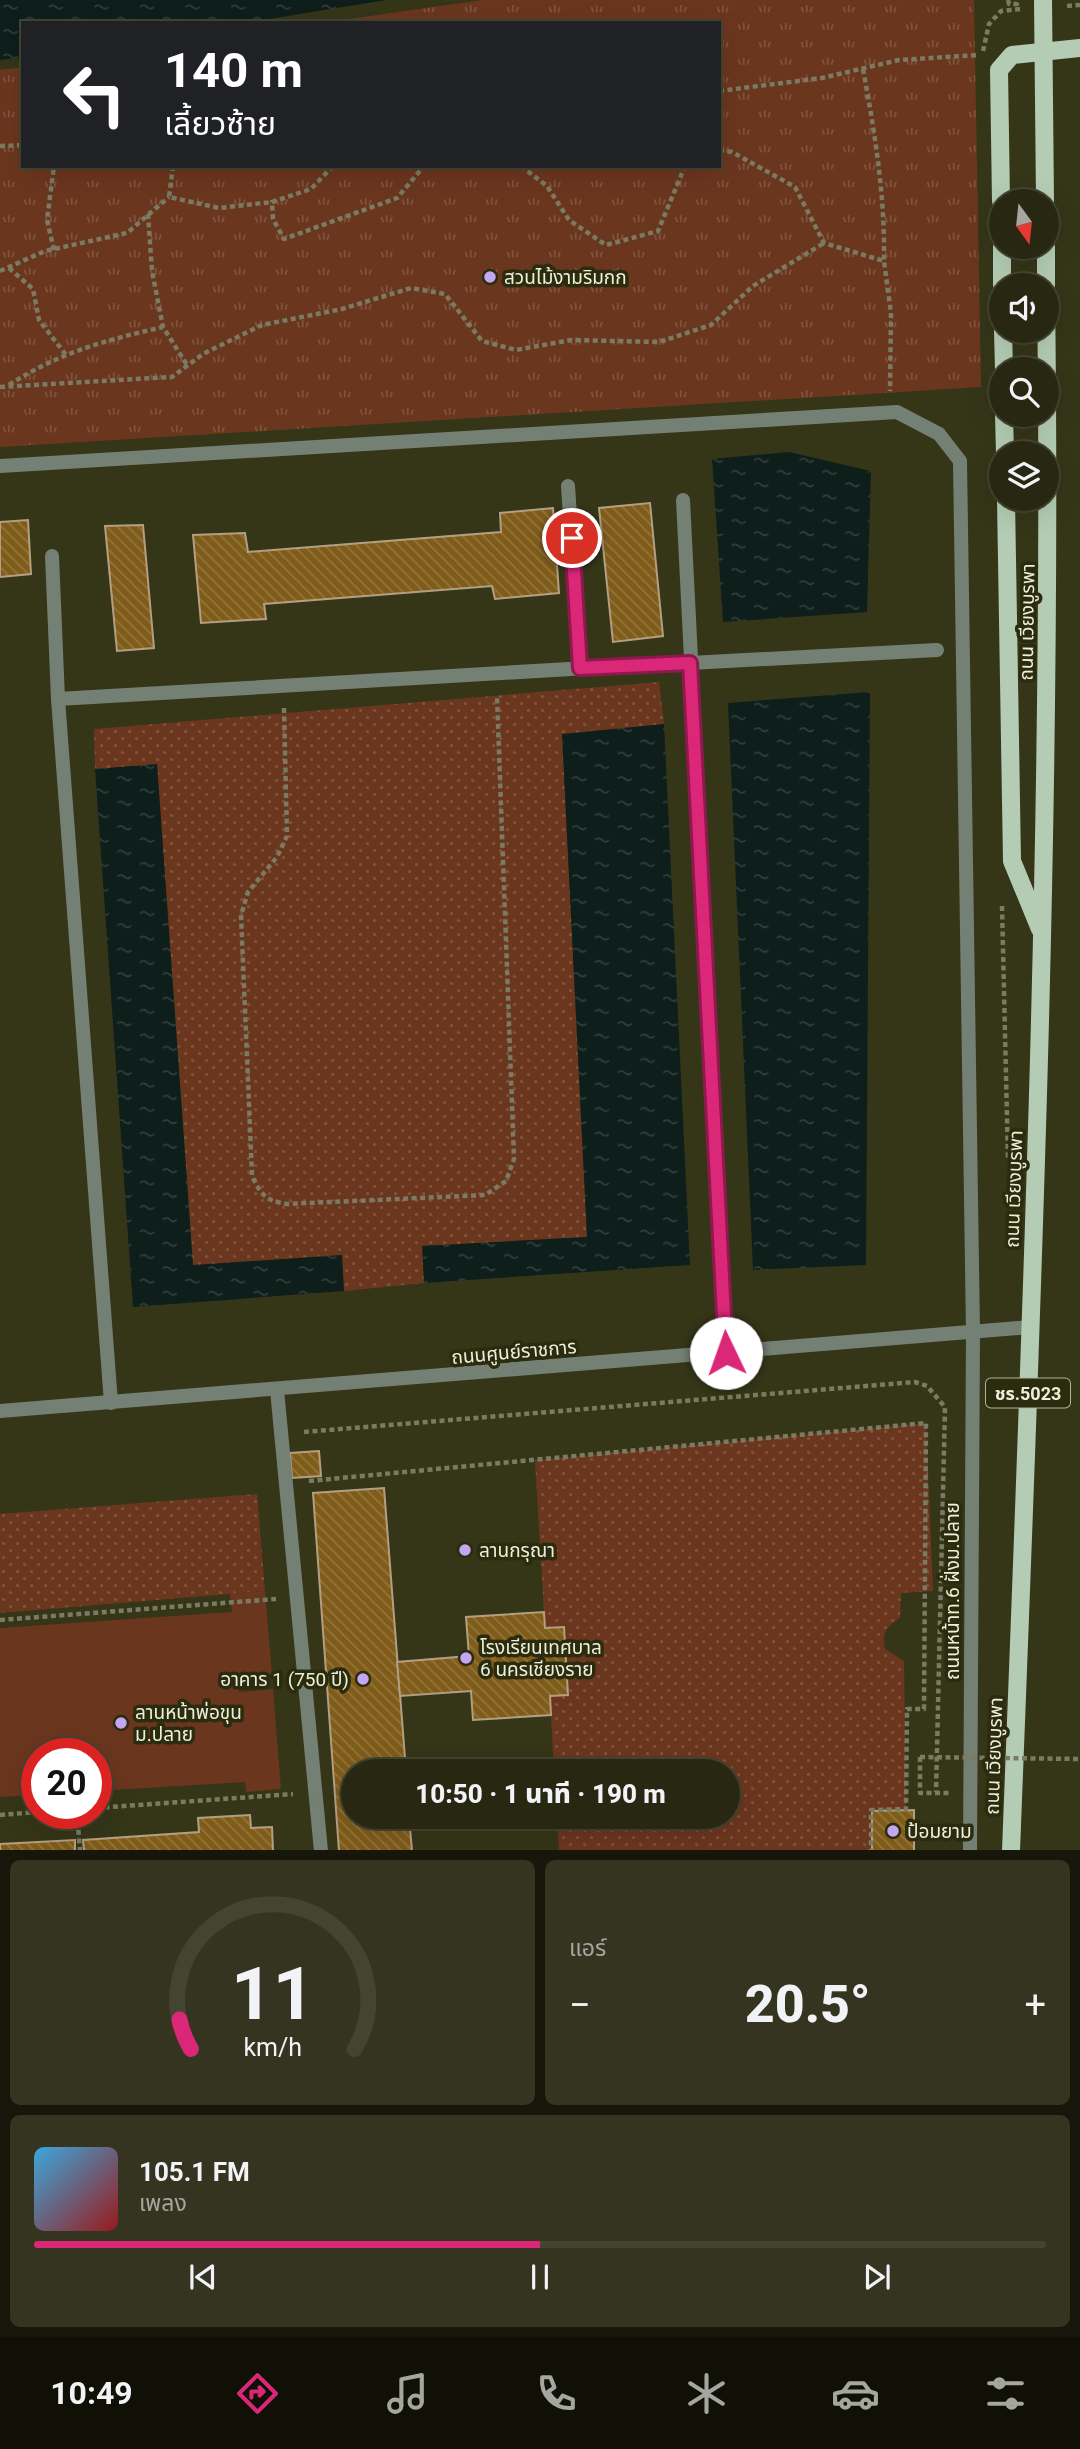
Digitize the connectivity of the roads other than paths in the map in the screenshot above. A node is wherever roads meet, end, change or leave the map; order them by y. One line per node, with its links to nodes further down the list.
1 (1043, 0): 4 (main road, bridge)
2 (1080, 48): 3 (main road)
3 (1001, 189)
4 (1045, 189)
5 (1047, 343): 15 (main road, ถนน เวียงบูรพา / ชร.5023)
6 (0, 466): 17 (street, ถนนหน้าท.6 ฝั่งม.ปลาย)
7 (568, 486): 13 (street)
8 (683, 500): 12 (street)
9 (1006, 511): 15 (main road)
10 (52, 556): 14 (street)
11 (937, 650): 12 (street)
12 (689, 662): 13 (street); 18 (street)
13 (580, 668): 14 (street)
14 (58, 699): 20 (street)
15 (1043, 935): 16 (main road, ถนน เวียงบูรพา / ชร.5023)
16 (1031, 1327): 17 (street, ถนนศูนย์ราชการ); 24 (main road, ถนน เวียงบูรพา / ชร.5023)
17 (973, 1332): 18 (street, ถนนศูนย์ราชการ); 23 (street, ถนนหน้าท.6 ฝั่งม.ปลาย)
18 (726, 1353): 19 (street, ถนนศูนย์ราชการ)
19 (277, 1390): 20 (street, ถนนศูนย์ราชการ); 22 (street)
20 (111, 1403): 21 (street, ถนนศูนย์ราชการ)
21 (0, 1411)
22 (320, 1850)
23 (970, 1850)
24 (1012, 1850)

